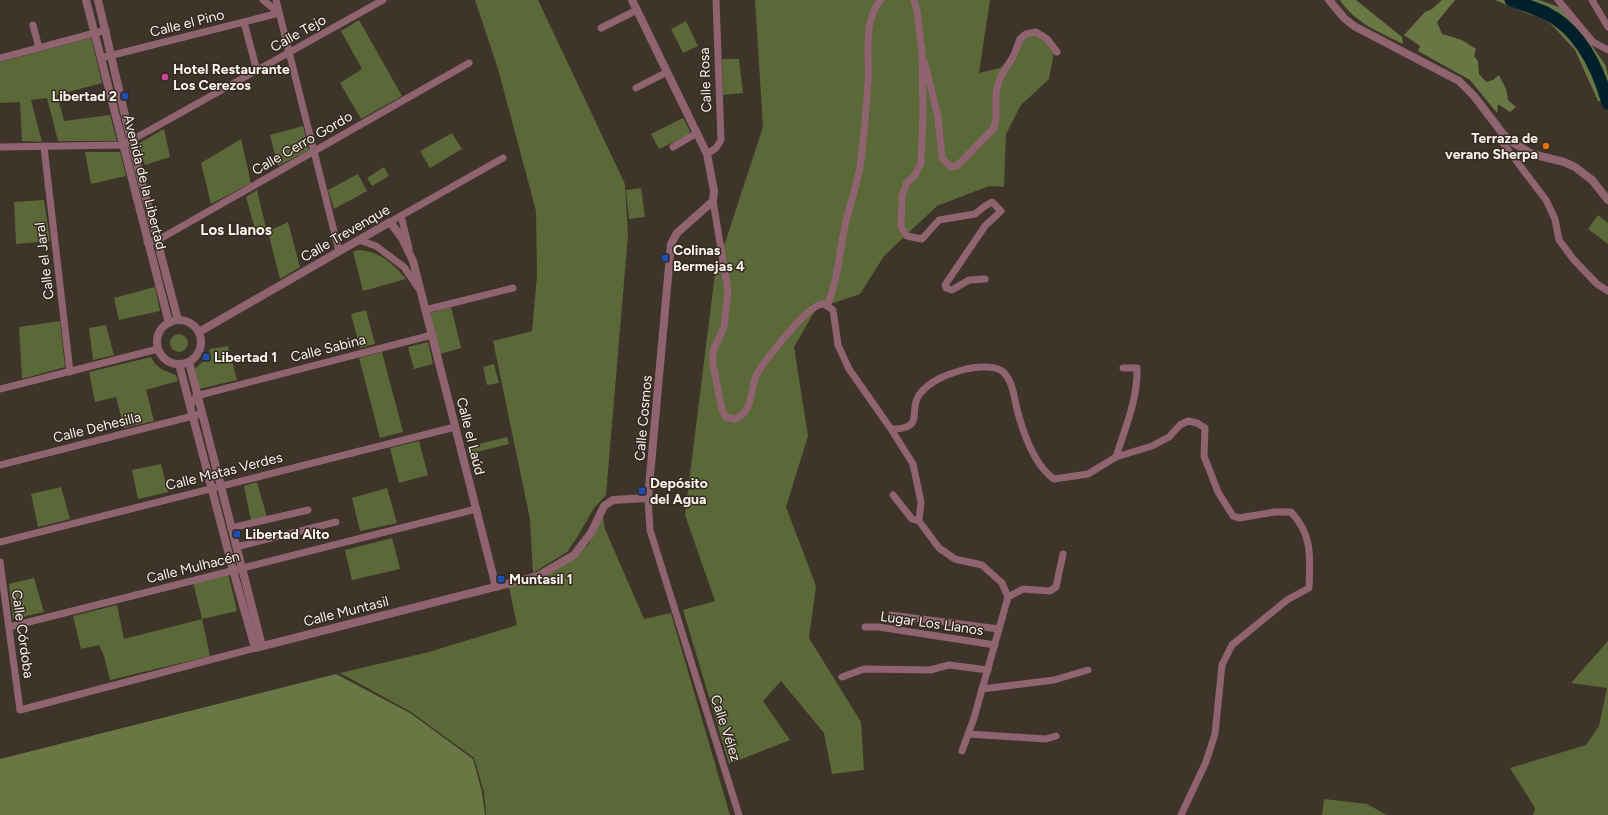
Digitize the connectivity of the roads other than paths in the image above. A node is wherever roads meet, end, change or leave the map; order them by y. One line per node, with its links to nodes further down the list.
1 (86, 0): 20 (street, Avenida de la Libertad)
2 (98, 0): 19 (street, Avenida de la Libertad)
3 (263, 0): 14 (street)
4 (276, 0): 14 (street)
5 (384, 0): 25 (street, Calle Tejo)
6 (632, 0): 13 (street)
7 (716, 0): 41 (street, Calle Rosa)
8 (881, 0): 56 (street)
9 (914, 0): 21 (street)
10 (1329, 0): 34 (street)
11 (1558, 0): 23 (street)
12 (1592, 0): 17 (street)
13 (637, 10): 18 (street); 31 (street)
14 (279, 13): 15 (street, Calle el Pino); 25 (street)
15 (244, 22): 26 (street, Calle el Pino); 30 (street)
16 (33, 25): 22 (street)
17 (1608, 27)
18 (601, 28)
19 (106, 30): 20 (street); 26 (street, Avenida de la Libertad)
20 (94, 33): 22 (street); 28 (street, Avenida de la Libertad)
21 (922, 47): 24 (street); 52 (street)
22 (39, 48): 27 (street)
23 (1608, 50)
24 (1057, 52)
25 (289, 53): 30 (street, Calle Tejo); 40 (street)
26 (111, 56): 28 (street, Calle el Pino); 35 (street, Avenida de la Libertad)
27 (0, 58)
28 (101, 58): 36 (street, Avenida de la Libertad)
29 (469, 63): 40 (street, Calle Cerro Gordo)
30 (257, 71): 35 (street, Calle Tejo)
31 (667, 72): 32 (street); 33 (street)
32 (636, 88)
33 (697, 134): 39 (street); 41 (street)
34 (1503, 134): 44 (street); 55 (street)
35 (131, 141): 36 (street, Calle Tejo); 47 (street, Avenida de la Libertad)
36 (123, 145): 38 (street, Calle Tejo); 49 (street, Avenida de la Libertad)
37 (0, 147): 38 (street, Calle Tejo)
38 (44, 147): 66 (street, Calle el Jaral)
39 (673, 147)
40 (314, 152): 47 (street, Calle Cerro Gordo); 50 (street)
41 (708, 154): 43 (street)
42 (503, 158): 45 (street, Calle Trevenque)
43 (713, 200): 56 (street); 78 (street, Calle Cosmos)
44 (1608, 200)
45 (401, 216): 46 (street, Calle Trevenque); 51 (street, Calle el Laúd)
46 (390, 222): 48 (street, Calle Trevenque); 51 (street, Calle el Laúd)
47 (158, 240): 49 (street, Calle Cerro Gordo); 58 (street, Avenida de la Libertad)
48 (359, 240): 50 (street, Calle Trevenque); 54 (street, Calle el Laúd)
49 (147, 242): 59 (street, Avenida de la Libertad)
50 (339, 251): 60 (street, Calle Trevenque)
51 (410, 254): 54 (street, Calle el Laúd)
52 (985, 279)
53 (513, 288): 57 (street)
54 (420, 291): 57 (street, Calle el Laúd)
55 (1608, 291)
56 (827, 306): 72 (street)
57 (425, 310): 61 (street, Calle el Laúd)
58 (178, 320): 59 (street); 60 (street)
59 (169, 323): 62 (street)
60 (199, 332): 63 (street)
61 (432, 335): 68 (street, Calle Sabina); 71 (street, Calle el Laúd)
62 (158, 349): 64 (street); 66 (street)
63 (189, 362): 64 (street); 68 (street)
64 (179, 364): 69 (street)
65 (1123, 368): 73 (street)
66 (70, 372): 67 (street)
67 (0, 389)
68 (196, 396): 69 (street); 70 (street)
69 (190, 406): 70 (street)
70 (197, 415): 74 (street, Calle Dehesilla); 75 (street); 76 (street)
71 (455, 427): 75 (street, Calle Matas Verdes); 79 (street, Calle el Laúd)
72 (891, 429): 73 (street); 81 (street)
73 (1116, 457): 108 (street)
74 (0, 465)
75 (220, 485): 76 (street, Calle Matas Verdes); 83 (street)
76 (211, 488): 84 (street, Calle Matas Verdes); 89 (street)
77 (893, 495): 81 (street)
78 (648, 498): 90 (street, Calle Muntasil); 98 (street, Calle Cosmos)
79 (476, 509): 88 (street, Calle Mulhacén); 90 (street, Calle el Laúd)
80 (308, 510): 83 (street)
81 (919, 521): 91 (street)
82 (336, 522): 85 (street)
83 (231, 528): 85 (street)
84 (0, 542)
85 (236, 547): 88 (street)
86 (1063, 554): 91 (street)
87 (0, 562): 93 (street, Calle Córdoba)
88 (241, 568): 89 (street, Calle Mulhacén); 97 (street)
89 (232, 570): 93 (street, Calle Mulhacén); 97 (street)
90 (496, 587): 97 (street, Calle Muntasil)
91 (1008, 597): 95 (street, Lugar Los Llanos)
92 (891, 615): 95 (street, Lugar Los Llanos)
93 (9, 627): 103 (street, Calle Córdoba)
94 (865, 627): 96 (street, Lugar Los Llanos)
95 (1000, 629): 96 (street, Lugar Los Llanos)
96 (995, 645): 99 (street, Lugar Los Llanos)
97 (259, 647): 103 (street, Calle Muntasil)
98 (686, 650): 107 (street, Calle Vélez)
99 (988, 670): 101 (street); 102 (street, Lugar Los Llanos)
100 (1088, 670): 102 (street)
101 (842, 677)
102 (982, 689): 104 (street, Lugar Los Llanos)
103 (20, 710)
104 (968, 734): 105 (street); 106 (street, Lugar Los Llanos)
105 (1056, 736)
106 (962, 751)
107 (740, 815)
108 (1181, 815)

